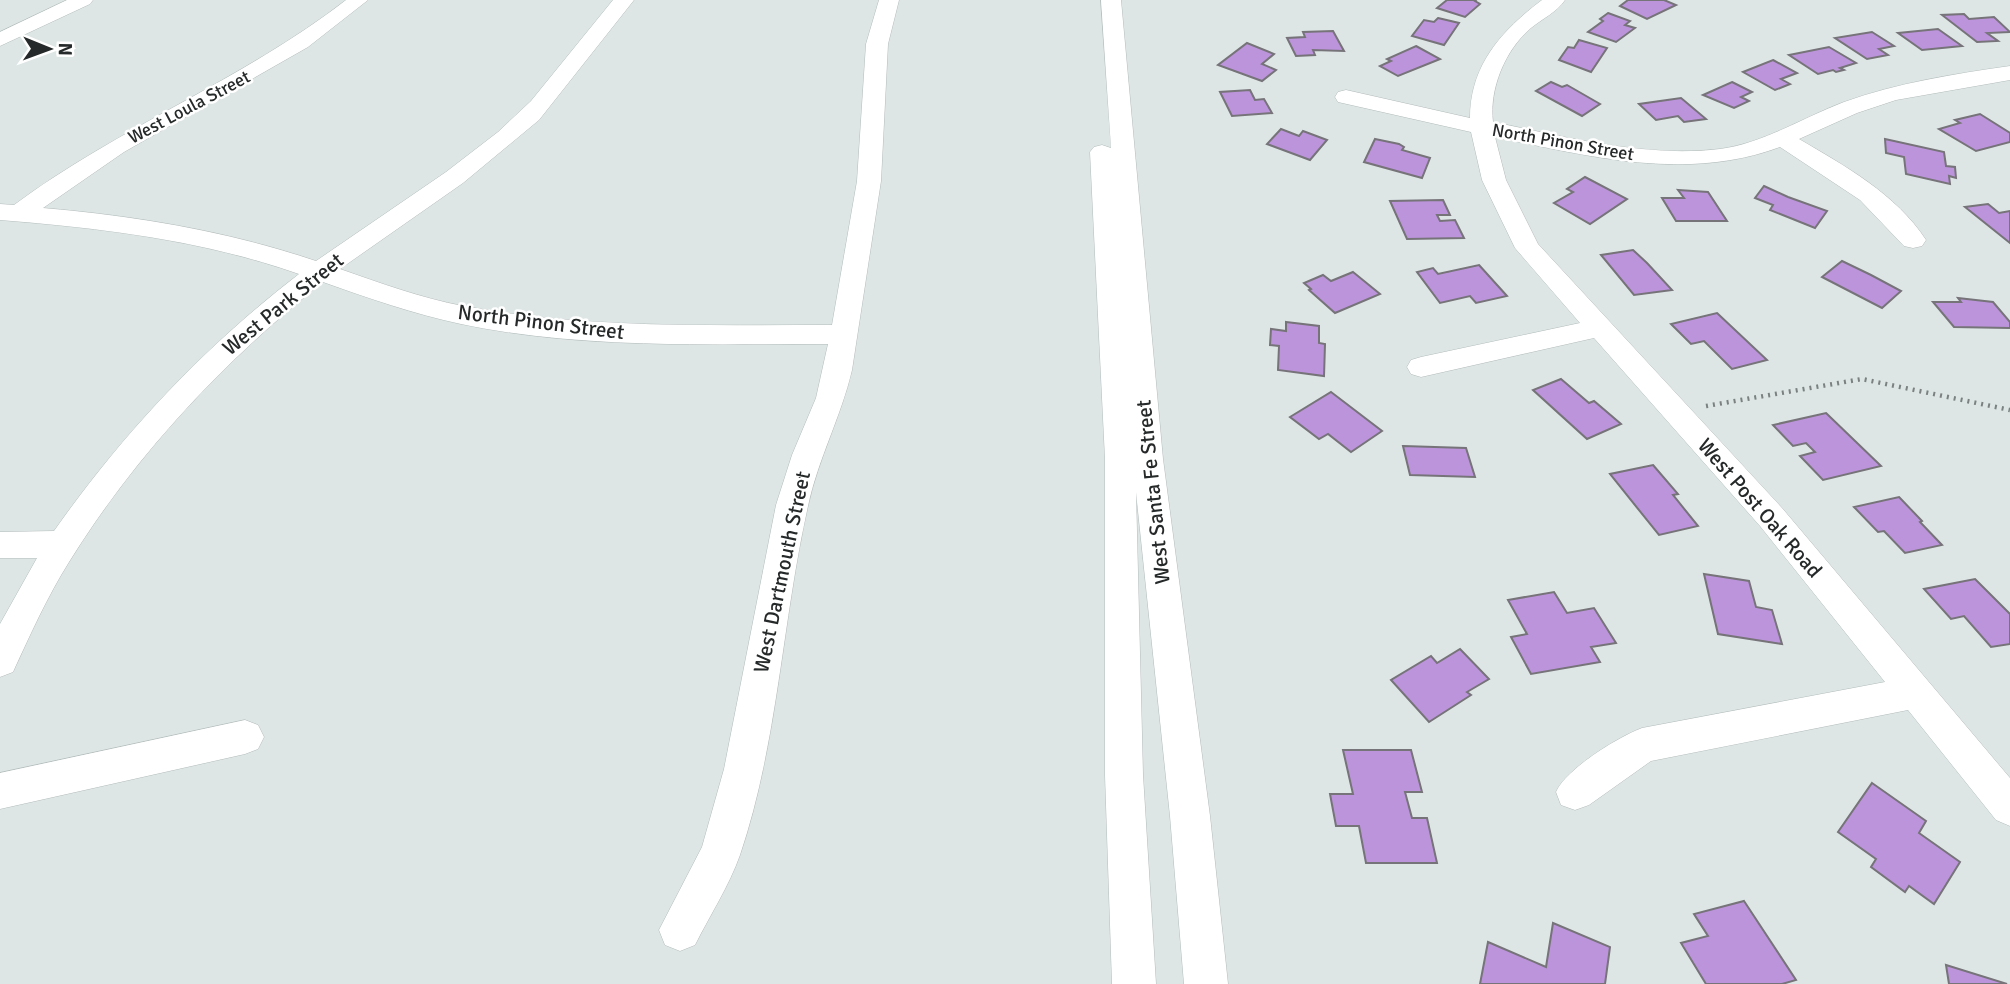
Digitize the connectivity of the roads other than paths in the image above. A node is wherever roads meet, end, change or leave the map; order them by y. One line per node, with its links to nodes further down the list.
1 (83, 0): 8 (street)
2 (358, 0): 13 (street, West Loula Street)
3 (624, 0): 15 (street, West Park Street)
4 (889, 0): 17 (street, West Dartmouth Street)
5 (1093, 0): 28 (street, West Santa Fe Street)
6 (1111, 0): 29 (street, West Santa Fe Street)
7 (1555, 0): 11 (street, West Post Oak Road)
8 (0, 40)
9 (2010, 73): 12 (street, North Pinon Street)
10 (1346, 97): 11 (street, North Pinon Street)
11 (1481, 127): 12 (street, North Pinon Street); 16 (street, West Post Oak Road)
12 (1781, 138): 14 (street)
13 (9, 213): 15 (street, North Pinon Street)
14 (1913, 240)
15 (317, 272): 17 (street, North Pinon Street); 19 (street, West Park Street)
16 (1598, 328): 18 (street); 22 (street, West Post Oak Road)
17 (843, 335): 27 (street, West Dartmouth Street)
18 (1421, 367)
19 (62, 544): 20 (street); 21 (street, West Park Street)
20 (0, 545)
21 (0, 661)
22 (1917, 692): 25 (street); 26 (street, West Post Oak Road)
23 (245, 737): 24 (street)
24 (0, 791)
25 (1575, 793)
26 (2010, 807)
27 (680, 930)
28 (1134, 984)
29 (1206, 984)

